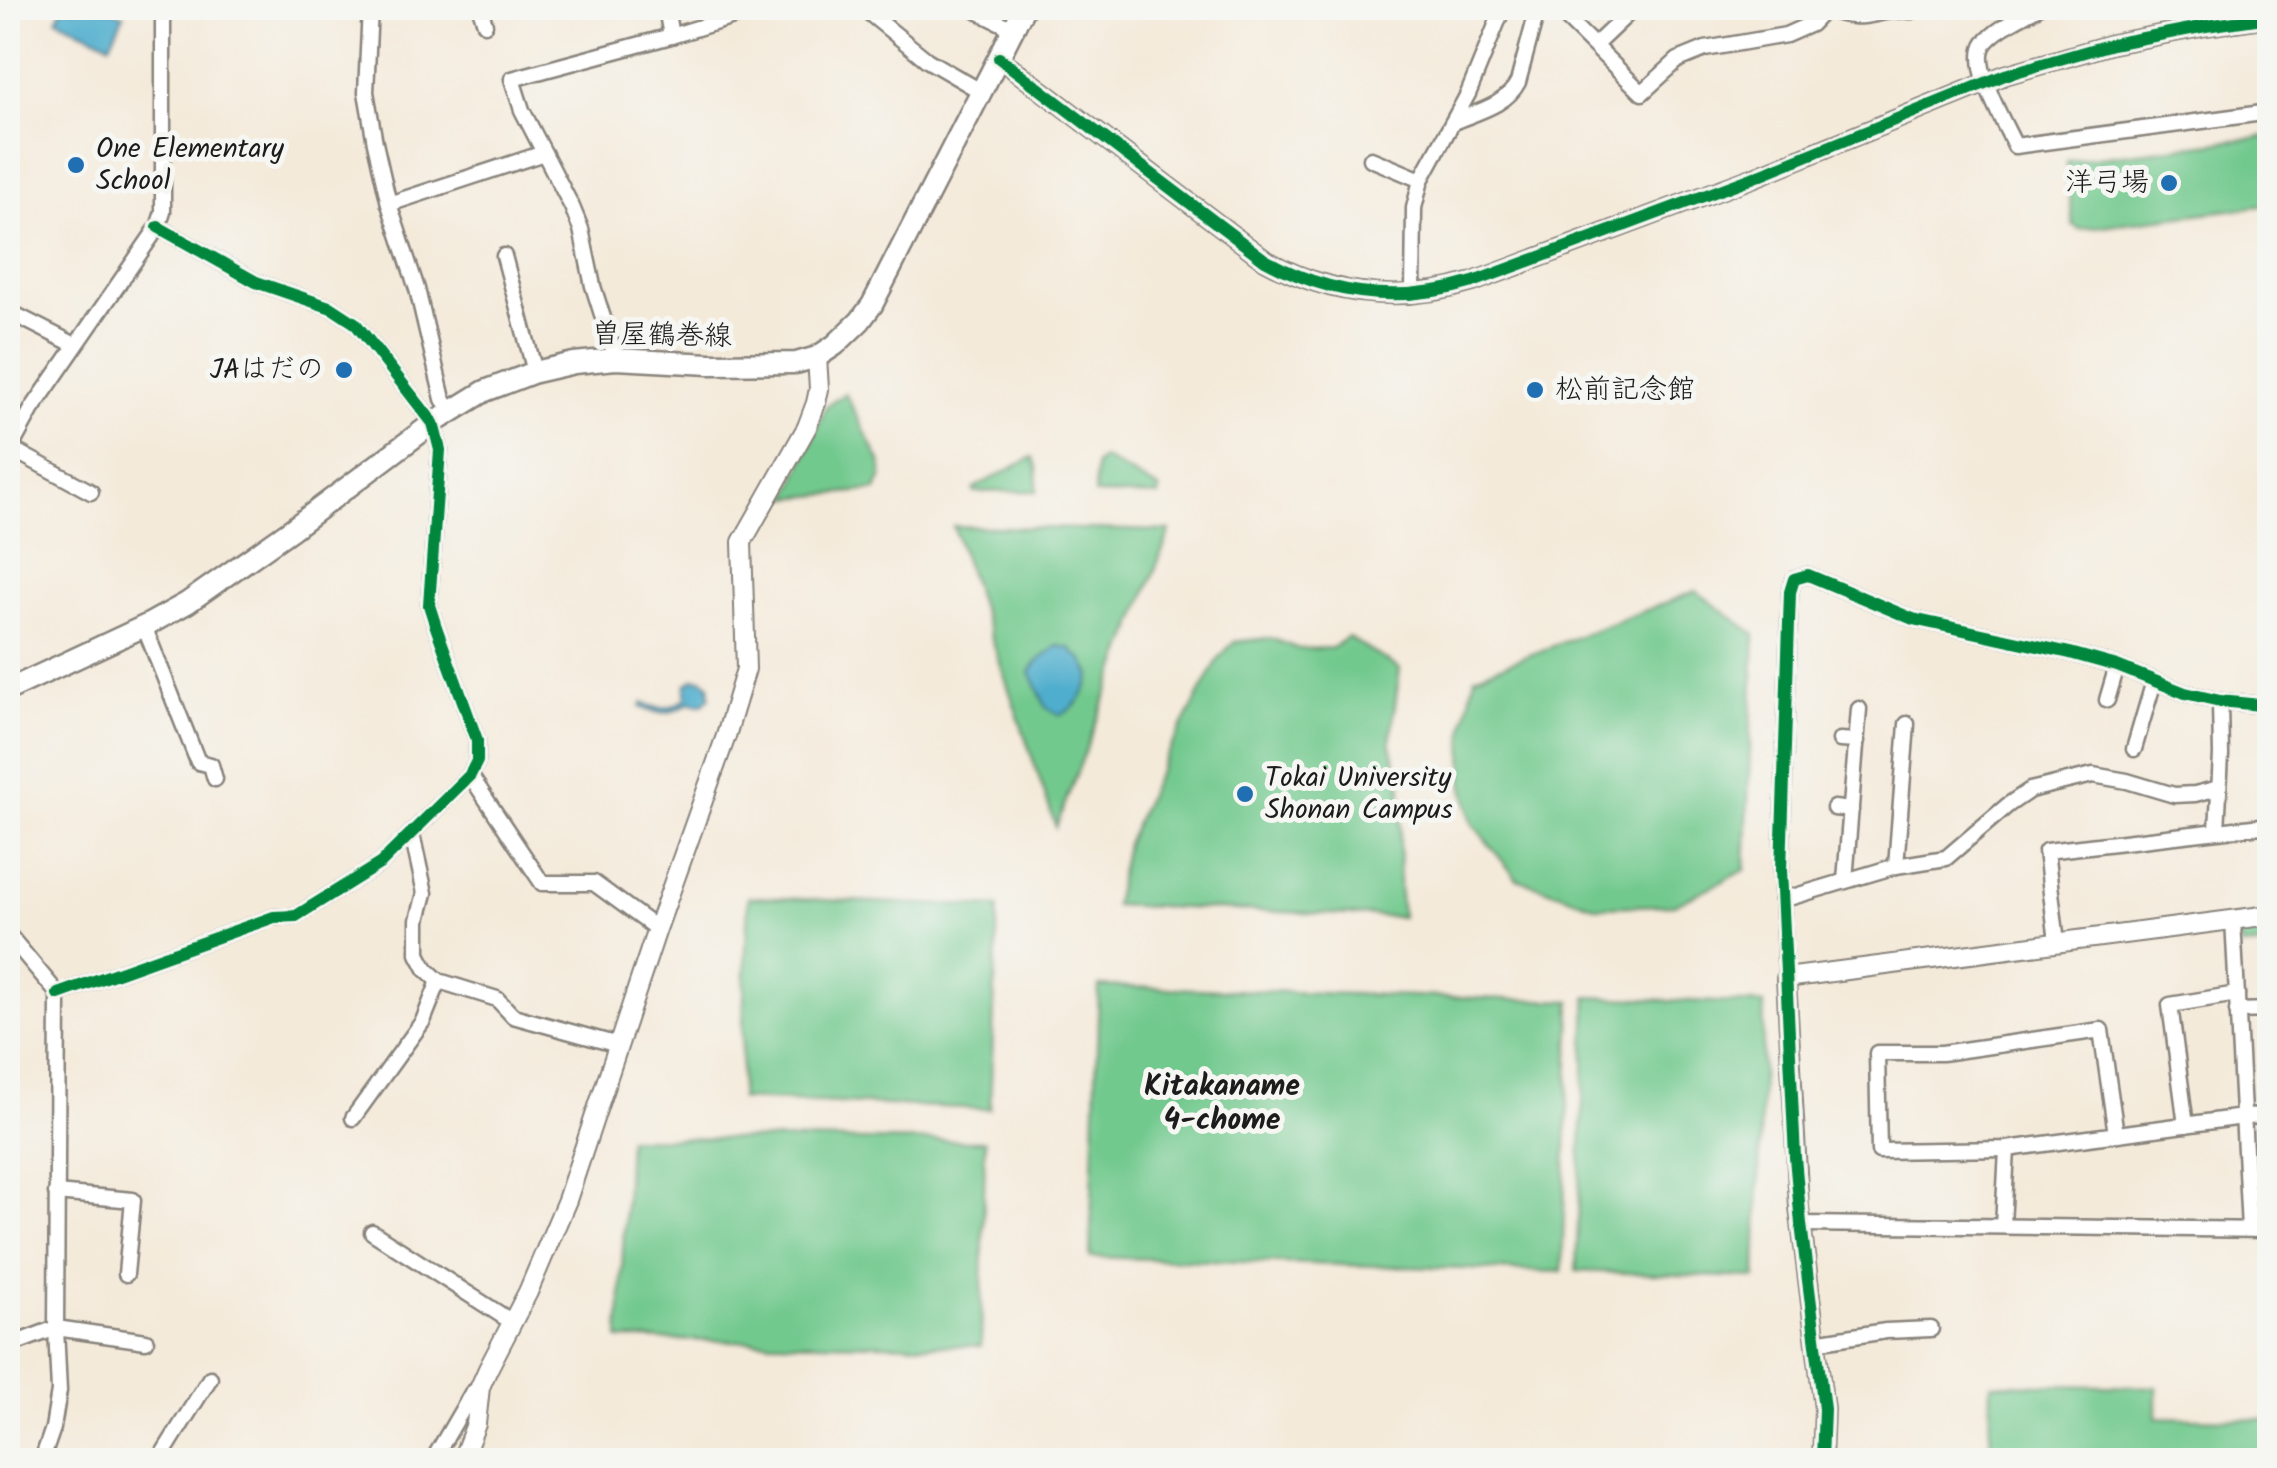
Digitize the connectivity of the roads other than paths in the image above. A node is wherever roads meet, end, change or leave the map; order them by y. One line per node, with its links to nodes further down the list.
1 (163, 8): 30 (street)
2 (370, 8): 29 (street)
3 (480, 8): 17 (street)
4 (666, 8): 19 (street)
5 (763, 8): 19 (street)
6 (863, 8): 23 (street)
7 (971, 8): 18 (street)
8 (1024, 8): 18 (main road)
9 (1503, 8): 25 (street)
10 (1538, 8): 25 (street)
11 (1556, 8): 20 (street)
12 (1634, 8): 20 (street)
13 (1826, 8): 15 (street); 20 (street)
14 (2037, 8): 22 (street)
15 (1912, 10)
16 (2270, 17): 22 (street)
17 (486, 24)
18 (1013, 29): 21 (main road)
19 (672, 36): 26 (street)
20 (1595, 45)
21 (999, 58): 23 (main road); 32 (street)
22 (1986, 82): 24 (street); 32 (street)
23 (982, 92): 36 (main road)
24 (2270, 112)
25 (1453, 122): 28 (street)
26 (544, 153): 29 (street); 35 (street)
27 (1371, 160): 28 (street)
28 (1421, 180): 32 (street)
29 (389, 204): 38 (street)
30 (158, 227): 34 (street); 39 (street)
31 (504, 256): 37 (street)
32 (1413, 294)
33 (8, 311): 34 (street)
34 (75, 345): 40 (street)
35 (616, 358): 36 (main road, 曽屋鶴巻線); 37 (main road, 曽屋鶴巻線)
36 (817, 358): 69 (street)
37 (535, 372): 38 (main road, 曽屋鶴巻線)
38 (452, 411): 39 (main road, 曽屋鶴巻線)
39 (433, 424): 44 (main road, 曽屋鶴巻線); 56 (street)
40 (9, 450): 41 (street)
41 (66, 478): 42 (street); 43 (street)
42 (91, 492)
43 (56, 495)
44 (144, 626): 47 (main road, 曽屋鶴巻線); 57 (street)
45 (2117, 666): 46 (street); 48 (street); 66 (street)
46 (2154, 681): 49 (street); 55 (street)
47 (8, 690)
48 (2107, 700)
49 (2220, 701): 50 (street); 58 (street)
50 (2270, 706)
51 (1860, 710): 54 (street)
52 (1907, 724): 64 (street)
53 (1840, 740): 54 (street)
54 (1857, 741): 60 (street)
55 (2134, 749)
56 (470, 775): 63 (street); 69 (street)
57 (216, 778)
58 (2219, 788): 62 (street); 64 (street)
59 (1834, 808): 60 (street)
60 (1851, 810): 65 (street)
61 (2270, 825): 62 (street)
62 (2217, 830): 71 (street)
63 (412, 834): 73 (street); 74 (street)
64 (1896, 866): 65 (street)
65 (1844, 880): 66 (street)
66 (1782, 900): 72 (street)
67 (2270, 914): 68 (street)
68 (2234, 918): 71 (street); 75 (street)
69 (657, 929): 78 (street)
70 (8, 934): 74 (street)
71 (2057, 942): 72 (street)
72 (1786, 978): 86 (street)
73 (439, 981): 78 (street); 80 (street)
74 (58, 994): 85 (street)
75 (2237, 994): 77 (street); 82 (street)
76 (2270, 1010): 77 (street)
77 (2238, 1011): 81 (street)
78 (618, 1045): 92 (street)
79 (2270, 1116): 81 (street)
80 (353, 1118)
81 (2243, 1118): 82 (street); 88 (street)
82 (2186, 1126): 83 (street)
83 (2116, 1134): 84 (street); 84 (street)
84 (2007, 1149): 87 (street)
85 (56, 1193): 91 (street); 93 (street)
86 (1800, 1224): 87 (street); 96 (street)
87 (2003, 1226): 88 (street)
88 (2249, 1229): 89 (street)
89 (2270, 1230)
90 (372, 1232): 92 (street)
91 (126, 1274)
92 (512, 1322): 99 (street)
93 (56, 1328): 95 (street); 97 (street); 100 (street)
94 (1932, 1329): 96 (street)
95 (146, 1340)
96 (1815, 1342): 104 (street)
97 (8, 1346)
98 (210, 1378): 101 (street)
99 (480, 1387): 102 (street); 103 (street)
100 (42, 1460)
101 (159, 1460)
102 (433, 1460)
103 (462, 1460)
104 (1822, 1460)

